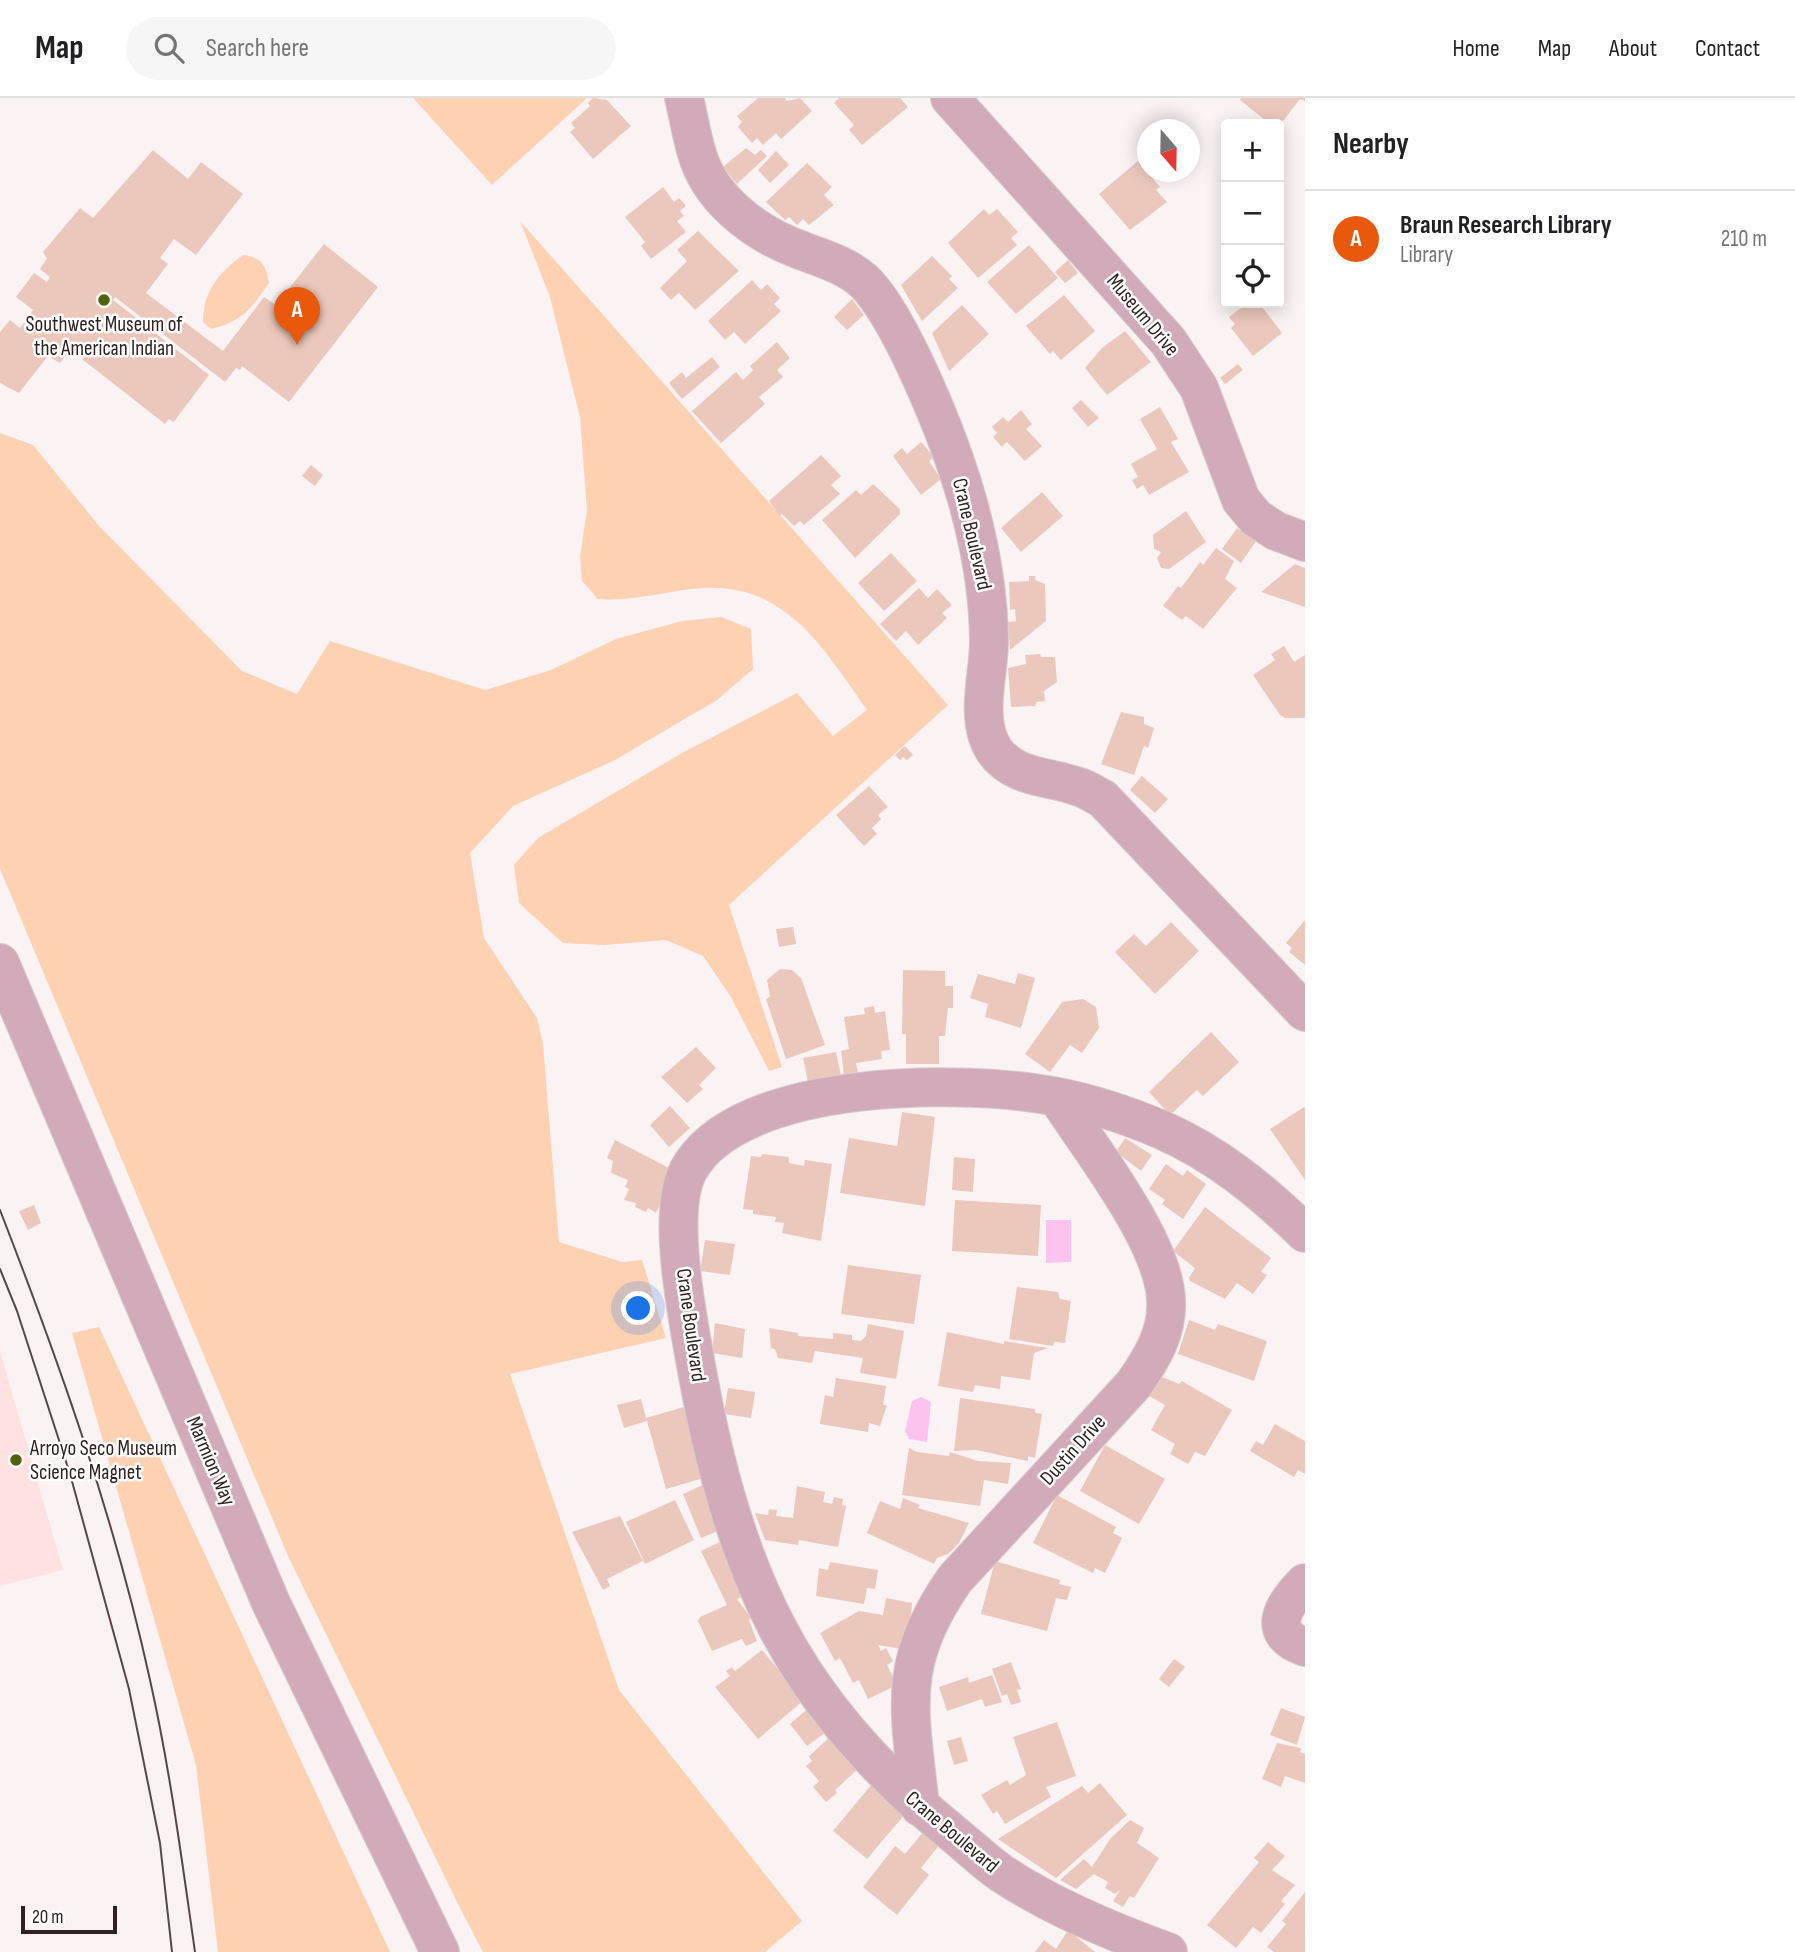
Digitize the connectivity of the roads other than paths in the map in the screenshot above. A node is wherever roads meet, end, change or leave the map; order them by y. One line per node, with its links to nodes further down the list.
1 (684, 98): 5 (street, Crane Boulevard)
2 (950, 98): 3 (street, Museum Drive)
3 (1305, 542)
4 (0, 963): 11 (street, Marmion Way)
5 (1305, 1013)
6 (1057, 1097): 7 (street, Crane Boulevard); 10 (street, Dustin Drive); 10 (street, Crane Boulevard)
7 (1305, 1233)
8 (1305, 1583): 9 (street)
9 (1305, 1647)
10 (920, 1807): 12 (street, Crane Boulevard)
11 (440, 1952)
12 (1168, 1952)

